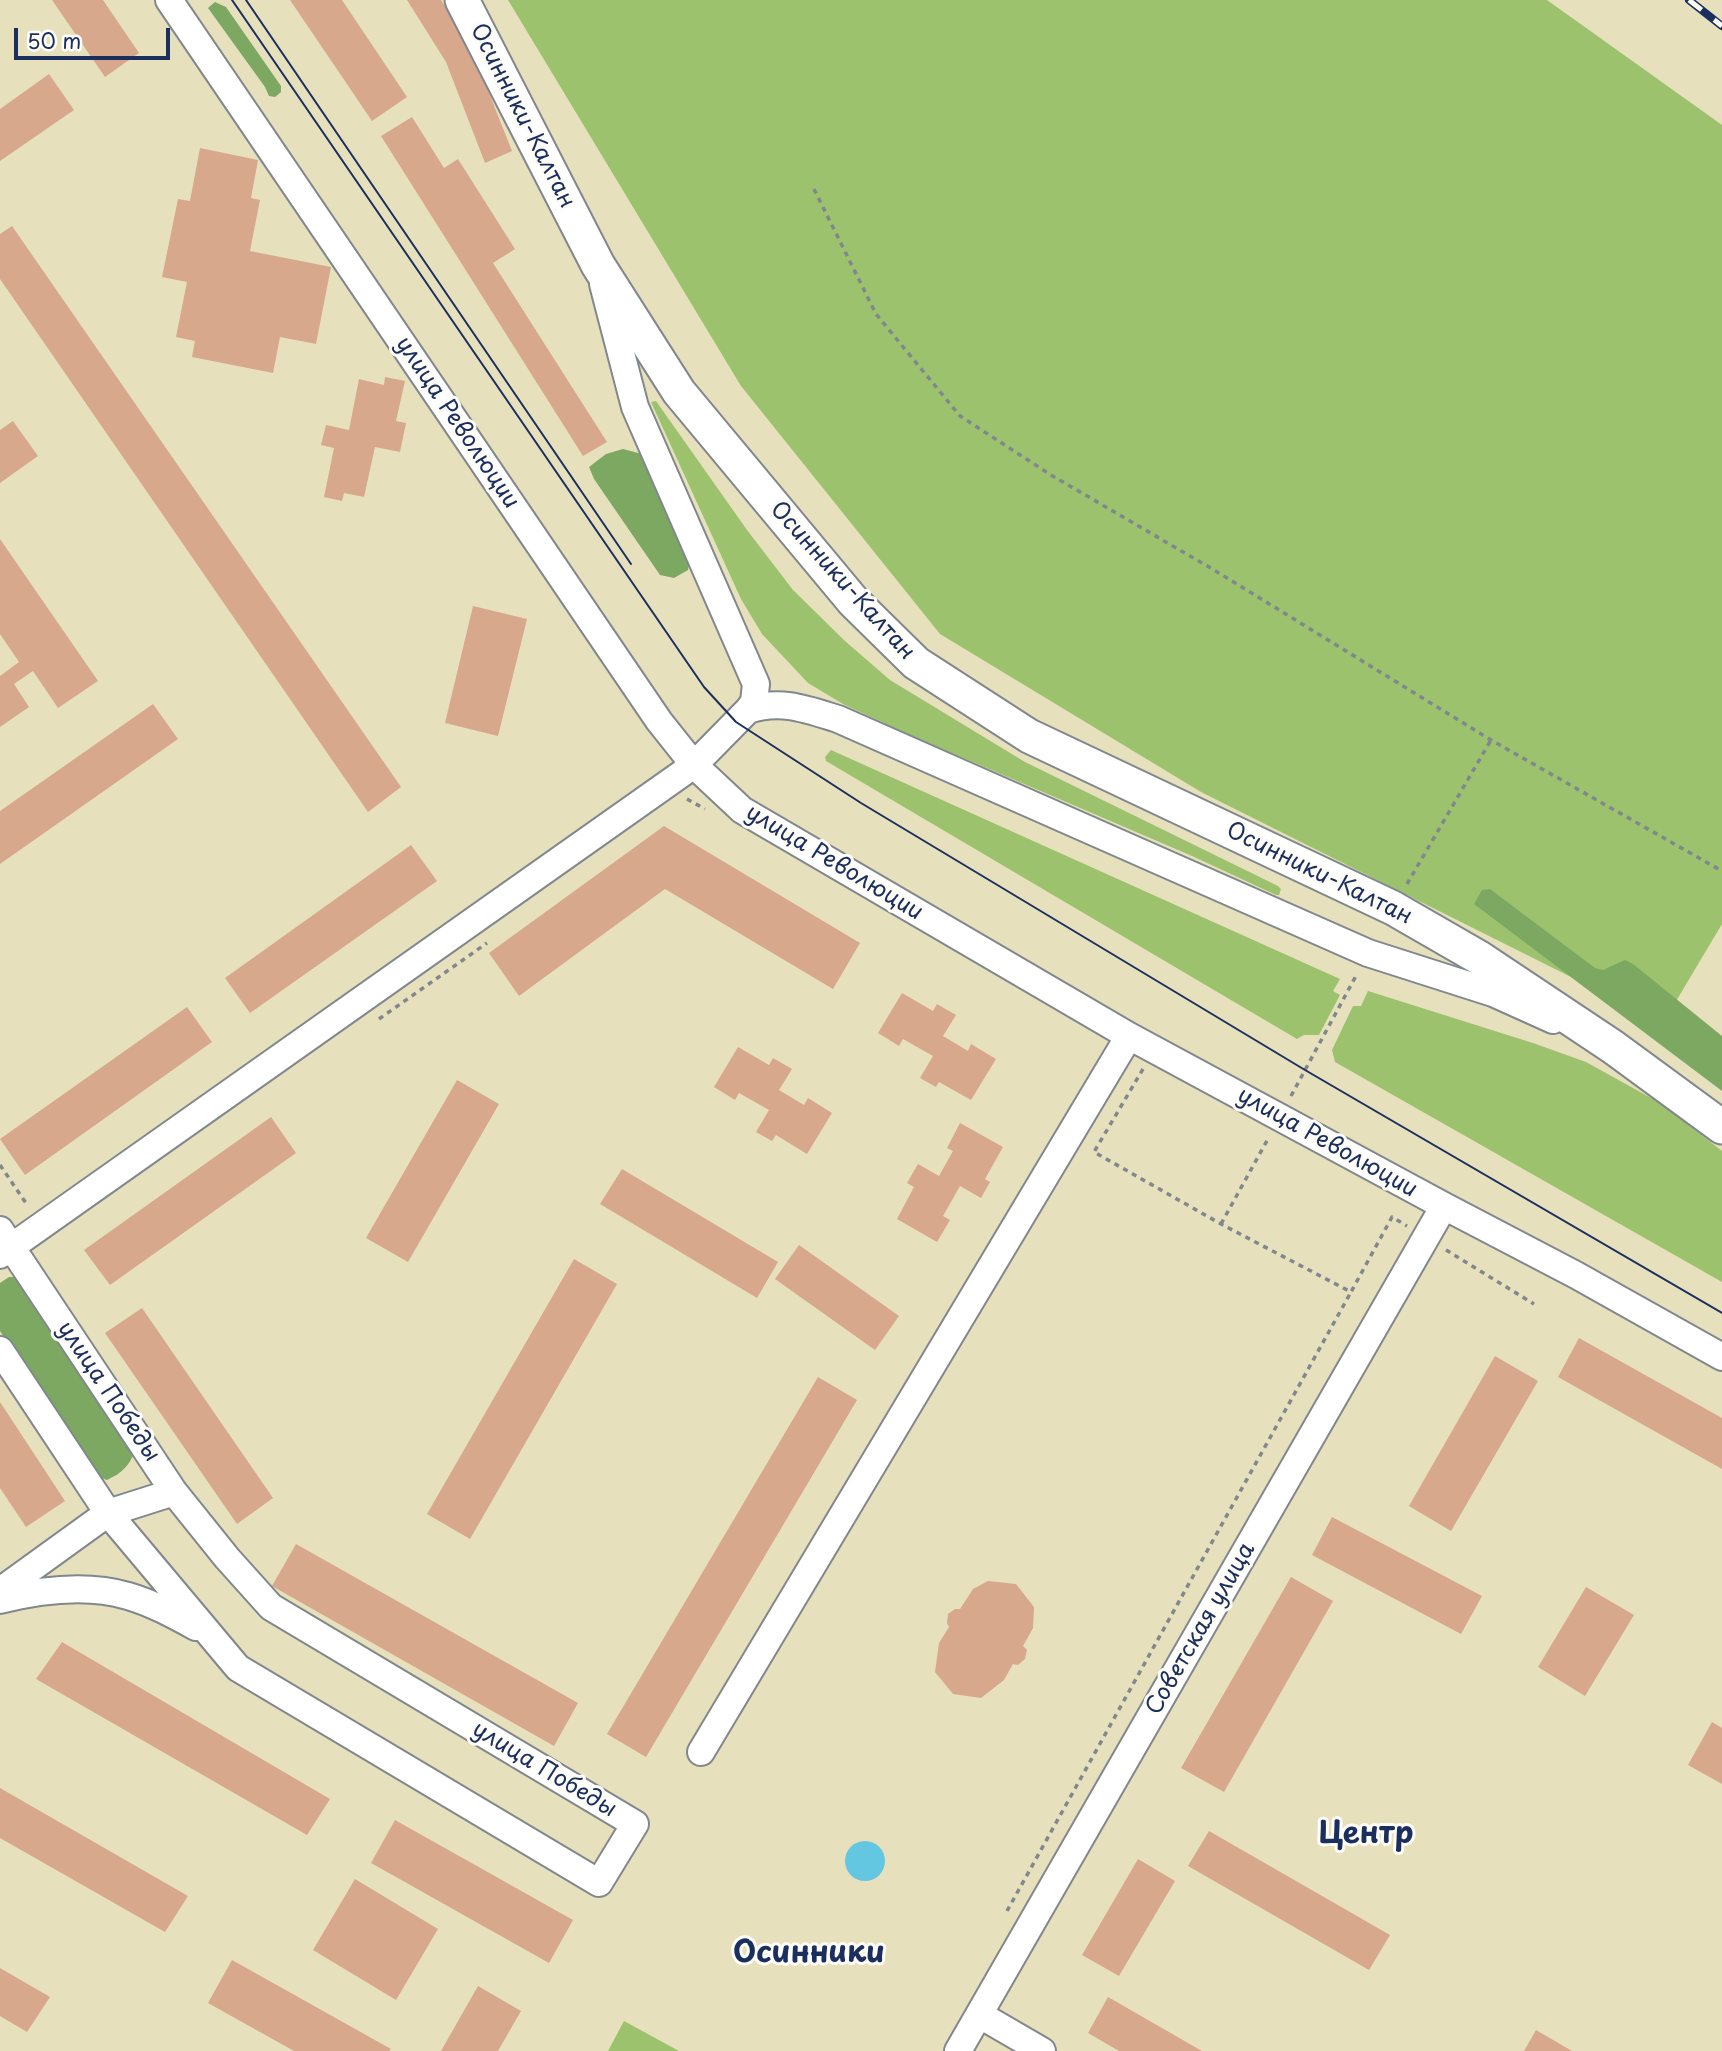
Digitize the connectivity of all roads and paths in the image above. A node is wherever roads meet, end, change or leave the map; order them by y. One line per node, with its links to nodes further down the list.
1 (169, 0): 7 (street, улица Революции)
2 (463, 0): 4 (main road, Осинники-Калтан)
3 (814, 189): 6 (path)
4 (598, 265): 5 (street); 11 (main road, Осинники-Калтан)
5 (748, 710): 7 (street); 13 (street)
6 (1491, 740): 10 (path); 11 (path)
7 (694, 765): 15 (street, улица Революции); 22 (street)
8 (684, 797): 9 (path)
9 (708, 811)
10 (1722, 871)
11 (1393, 908): 16 (main road, Осинники-Калтан)
12 (494, 937): 14 (path)
13 (1368, 953): 16 (street); 17 (path)
14 (370, 1025)
15 (1125, 1043): 17 (street, улица Революции); 20 (path); 32 (street)
16 (1613, 1047): 18 (main road, Осинники-Калтан)
17 (1280, 1116): 19 (street, улица Революции); 20 (path)
18 (1722, 1128)
19 (1444, 1206): 21 (street, Советская улица); 26 (street, улица Революции)
20 (1221, 1224): 23 (path)
21 (1426, 1238): 23 (path); 24 (path); 34 (street, Советская улица)
22 (4, 1244): 27 (street, улица Победы)
23 (1351, 1293): 33 (path)
24 (1534, 1304)
25 (0, 1350): 28 (street, улица Победы)
26 (1722, 1357)
27 (174, 1492): 28 (street); 31 (street, улица Победы)
28 (108, 1513): 29 (street); 31 (street, улица Победы)
29 (0, 1591)
30 (0, 1600): 31 (street)
31 (207, 1632)
32 (701, 1752)
33 (1007, 1911)
34 (980, 2015): 35 (street, Советская улица); 36 (street)
35 (958, 2051)
36 (1042, 2051)

